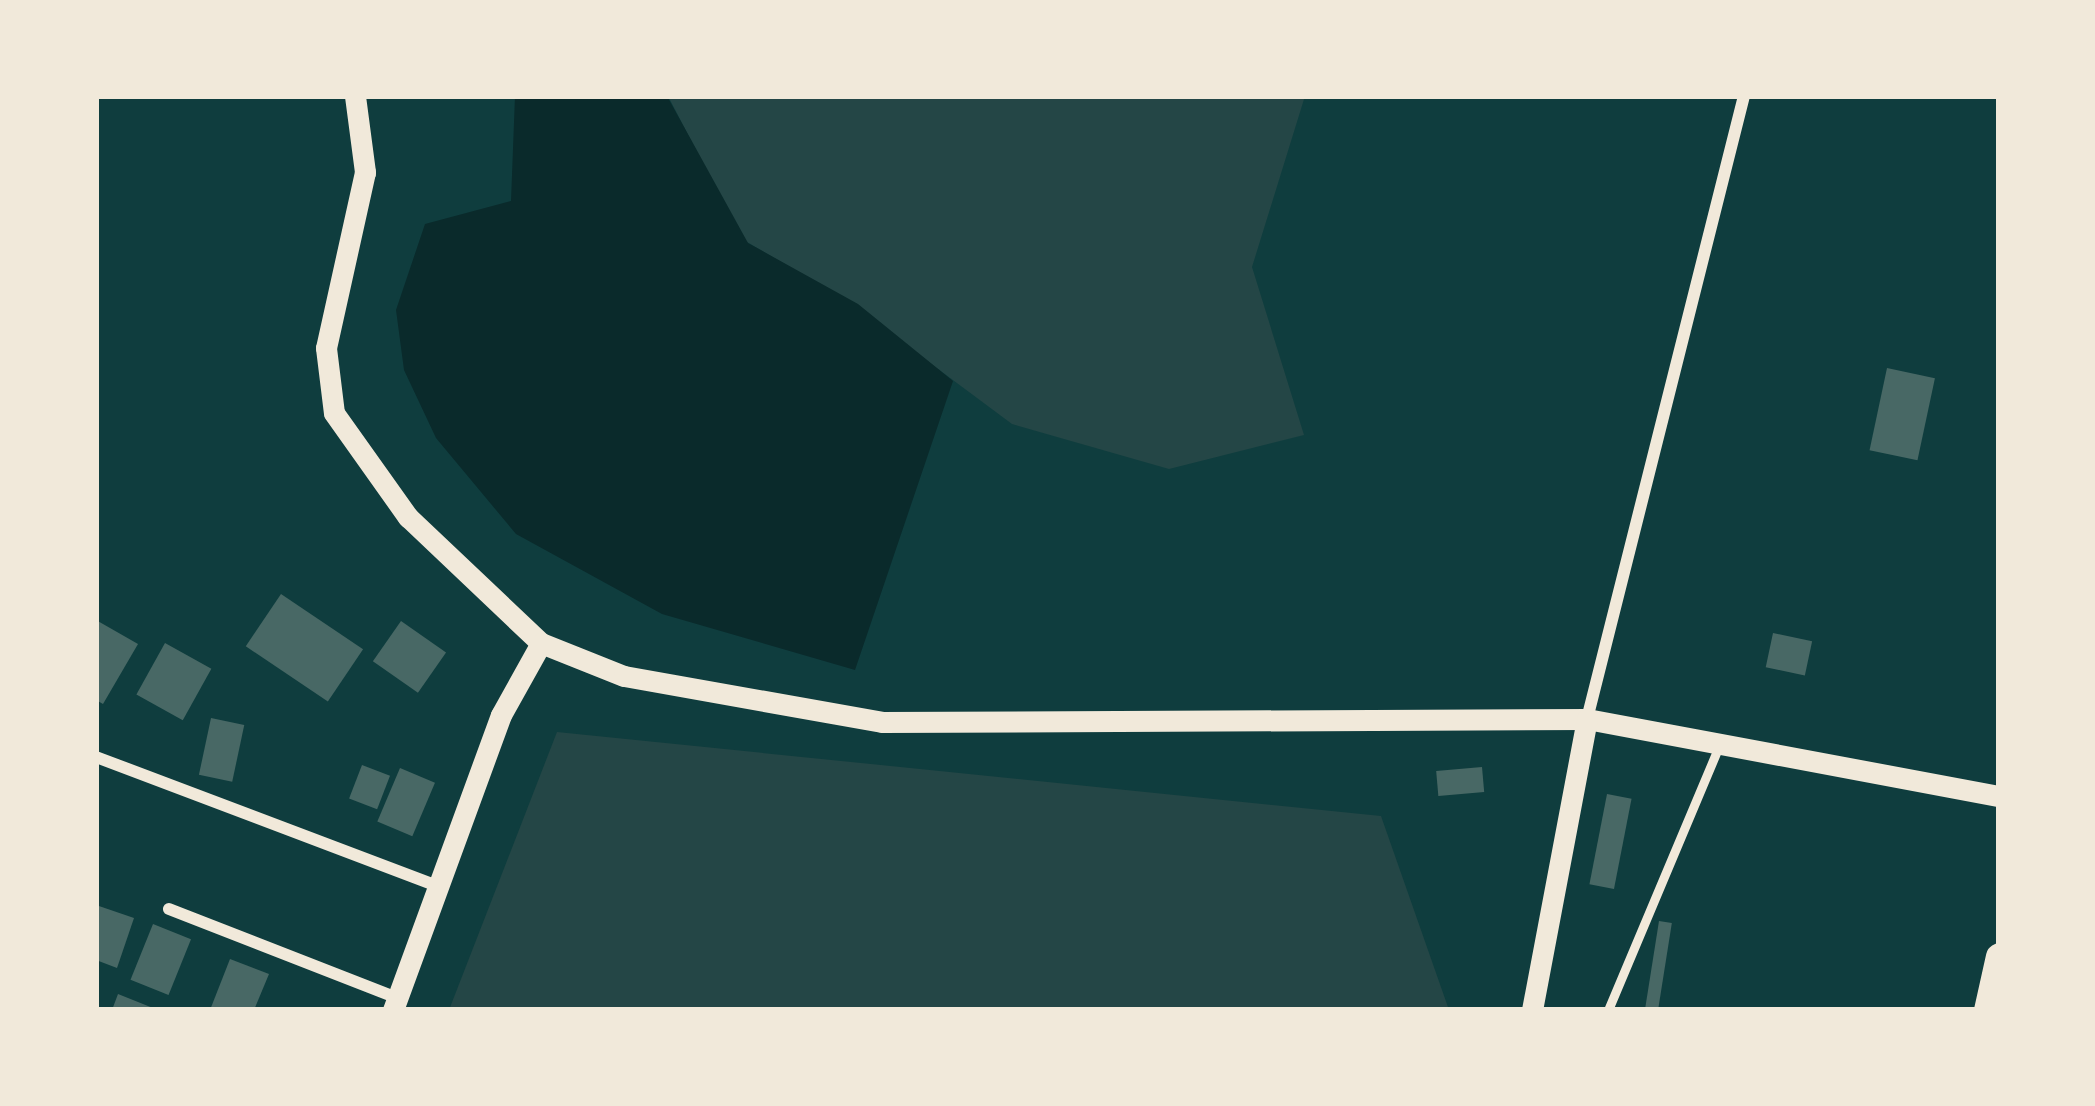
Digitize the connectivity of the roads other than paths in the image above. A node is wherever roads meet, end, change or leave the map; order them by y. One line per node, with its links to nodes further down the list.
1 (355, 96): 3 (street)
2 (1744, 96): 4 (street)
3 (541, 643): 4 (street); 8 (street)
4 (1587, 718): 5 (street); 12 (street)
5 (1724, 736): 7 (street); 13 (lane)
6 (96, 757): 8 (street)
7 (1999, 796)
8 (440, 887): 11 (street)
9 (169, 909): 11 (street)
10 (1999, 956): 14 (main road)
11 (395, 1004)
12 (1532, 1010)
13 (1608, 1010)
14 (1987, 1010)

